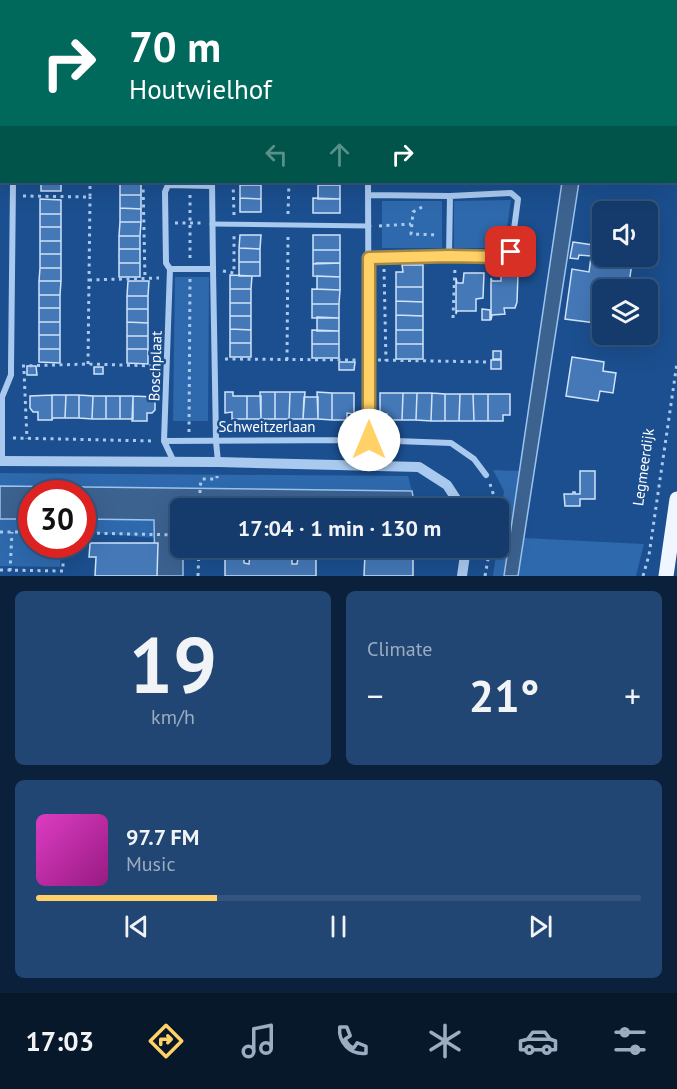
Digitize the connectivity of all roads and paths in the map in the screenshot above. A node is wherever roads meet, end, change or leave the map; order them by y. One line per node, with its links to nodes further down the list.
1 (13, 183): 11 (street)
2 (90, 183): 14 (path)
3 (143, 183): 28 (path)
4 (168, 183): 9 (street, Boschplaat); 24 (street, Boschplaat)
5 (233, 183): 16 (path)
6 (289, 183): 18 (path)
7 (368, 183): 10 (street)
8 (212, 184): 9 (street, Boschplaat); 15 (street, Boschplaat)
9 (190, 185): 25 (path)
10 (369, 195): 12 (street); 19 (street)
11 (13, 196): 14 (path); 40 (street)
12 (424, 196): 13 (street); 17 (path)
13 (450, 196): 20 (street); 21 (street)
14 (90, 197): 29 (path)
15 (212, 224): 16 (street); 26 (street, Boschplaat)
16 (234, 224): 18 (street); 26 (path)
17 (411, 224): 19 (path); 20 (path)
18 (288, 225): 19 (street); 32 (path)
19 (369, 226): 22 (street)
20 (449, 235): 21 (street)
21 (452, 256): 23 (street); 30 (path)
22 (369, 258): 23 (street); 33 (street)
23 (384, 258): 34 (path)
24 (170, 269): 25 (street); 27 (street, Boschplaat)
25 (190, 269): 26 (street); 45 (path)
26 (213, 269): 31 (street, Boschplaat)
27 (170, 278): 28 (path); 39 (street, Boschplaat)
28 (145, 279): 29 (path)
29 (89, 280): 37 (path)
30 (453, 318)
31 (214, 359): 32 (path); 46 (street, Boschplaat)
32 (287, 360): 33 (path)
33 (369, 360): 34 (path); 43 (street)
34 (386, 361): 35 (path)
35 (488, 362)
36 (677, 363): 72 (path, Legmeerdijk)
37 (88, 364): 38 (path); 39 (path)
38 (24, 366): 40 (path); 42 (path)
39 (167, 366): 44 (street, Boschplaat)
40 (11, 367): 41 (street)
41 (1, 438): 42 (path); 47 (street)
42 (27, 438): 44 (path)
43 (369, 440): 46 (street, Schweitzerlaan); 50 (street); 51 (street, Schweitzerlaan)
44 (164, 441): 45 (street, Schweitzerlaan); 48 (street, Boschplaat)
45 (188, 441): 46 (street, Schweitzerlaan)
46 (216, 441): 49 (street, Boschplaat)
47 (1, 461): 48 (street)
48 (174, 462): 49 (street)
49 (218, 462): 50 (street)
50 (370, 465): 54 (street)
51 (486, 475): 55 (path)
52 (200, 486): 53 (path)
53 (200, 498)
54 (455, 498)
55 (495, 498)
56 (677, 499): 68 (main road)
57 (0, 532): 58 (path)
58 (12, 532): 59 (path); 67 (path)
59 (18, 532)
60 (96, 533): 61 (path)
61 (170, 535)
62 (63, 558): 67 (path)
63 (199, 558): 69 (path)
64 (465, 558): 70 (street)
65 (488, 558): 71 (path)
66 (0, 570): 67 (path)
67 (10, 571)
68 (666, 573)
69 (198, 576)
70 (462, 576)
71 (485, 576)
72 (643, 576)

